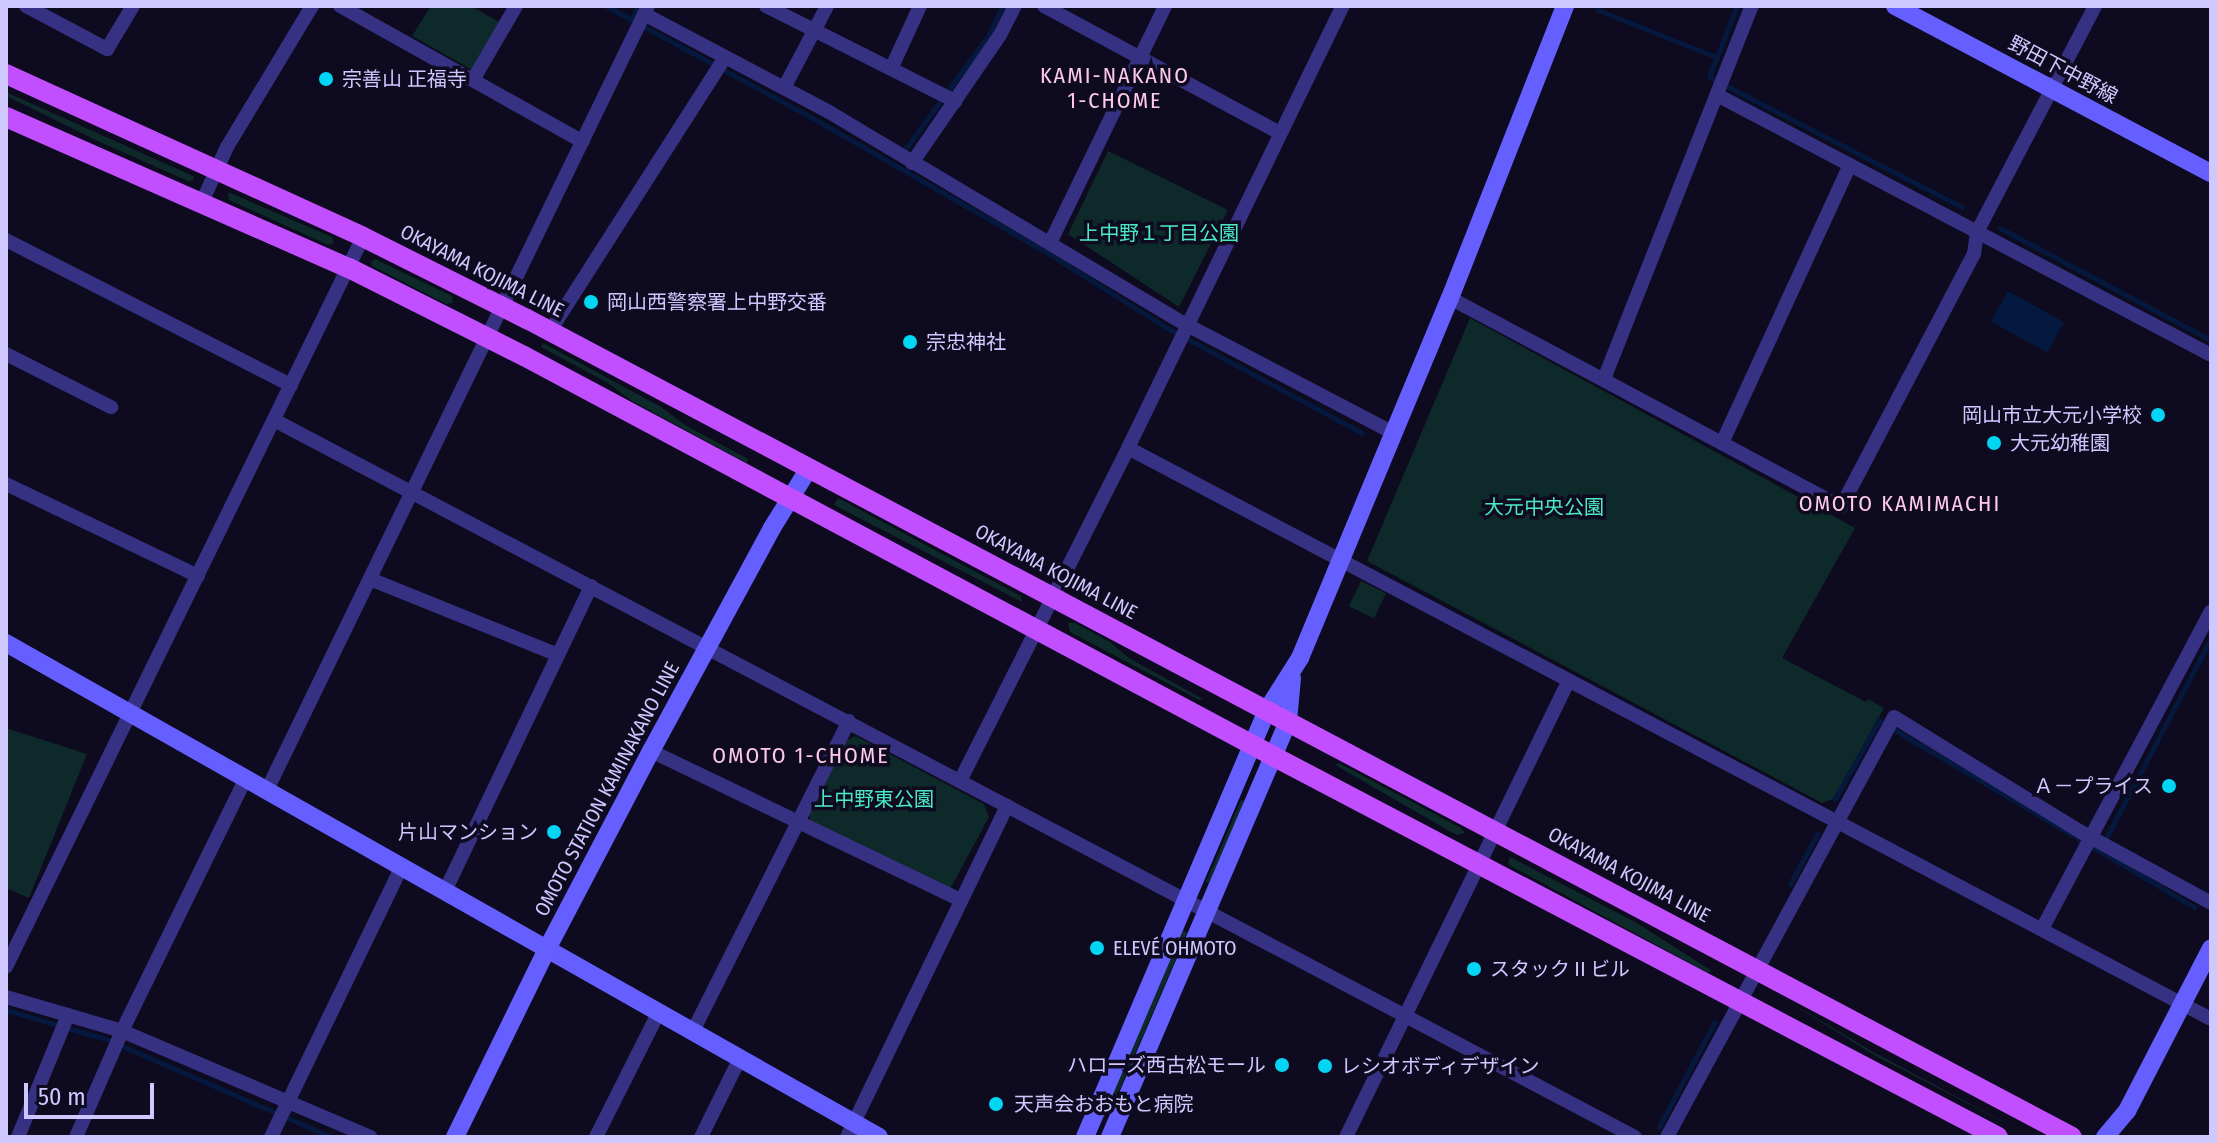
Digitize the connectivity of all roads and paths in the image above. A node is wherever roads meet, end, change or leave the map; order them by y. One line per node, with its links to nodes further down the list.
1 (26, 6): 17 (street)
2 (133, 6): 17 (street)
3 (312, 6): 34 (street)
4 (340, 6): 24 (street)
5 (516, 6): 24 (street)
6 (766, 6): 19 (street)
7 (827, 6): 19 (street)
8 (920, 6): 22 (street)
9 (1015, 6): 28 (street)
10 (1044, 6): 20 (street)
11 (1165, 6): 20 (street)
12 (1343, 6): 30 (street)
13 (1565, 6): 42 (street)
14 (1752, 6): 25 (street)
15 (1895, 6): 27 (street, 野田下中野線)
16 (2095, 6): 27 (street)
17 (43, 10)
18 (643, 17): 21 (street); 31 (street)
19 (814, 30): 22 (street); 26 (street)
20 (1140, 57): 30 (street); 40 (street)
21 (720, 65): 26 (street); 44 (street)
22 (891, 69): 28 (street)
23 (6, 74): 34 (main road, OKAYAMA KOJIMA LINE)
24 (473, 80): 31 (street)
25 (1720, 87): 33 (street); 49 (street)
26 (784, 88): 32 (street)
27 (2051, 89): 35 (street, 野田下中野線); 37 (street)
28 (949, 98): 32 (street)
29 (6, 117): 36 (main road)
30 (1280, 133): 45 (street)
31 (583, 142): 43 (street)
32 (912, 163): 40 (street)
33 (1850, 165): 37 (street); 54 (street)
34 (215, 169): 36 (street); 38 (main road, OKAYAMA KOJIMA LINE)
35 (2211, 173)
36 (202, 202): 41 (main road)
37 (1977, 232): 48 (street); 54 (street)
38 (363, 237): 41 (street); 43 (main road, OKAYAMA KOJIMA LINE)
39 (6, 240): 50 (street)
40 (1051, 241): 45 (street)
41 (349, 268): 46 (main road); 50 (street)
42 (1450, 298): 49 (street); 53 (street)
43 (501, 306): 44 (main road, OKAYAMA KOJIMA LINE); 46 (street)
44 (550, 331): 56 (main road, OKAYAMA KOJIMA LINE)
45 (1184, 332): 53 (street); 55 (street)
46 (487, 339): 58 (street); 59 (main road)
47 (6, 354): 51 (street)
48 (2211, 355)
49 (1604, 379): 54 (street)
50 (291, 385): 52 (street)
51 (111, 407)
52 (274, 420): 58 (street); 61 (street)
53 (1394, 433): 60 (street)
54 (1722, 443)
55 (1128, 448): 60 (street); 64 (street)
56 (809, 468): 59 (street, OMOTO STATION KAMINAKANO LINE); 64 (main road, OKAYAMA KOJIMA LINE)
57 (6, 484): 61 (street)
58 (412, 492): 62 (street); 63 (street)
59 (790, 499): 66 (main road); 68 (street, OMOTO STATION KAMINAKANO LINE)
60 (1341, 561): 70 (street); 71 (street)
61 (198, 576): 73 (street)
62 (370, 579): 69 (street); 81 (street)
63 (591, 586): 68 (street); 69 (street)
64 (1051, 596): 66 (street); 72 (main road, OKAYAMA KOJIMA LINE)
65 (2209, 621): 86 (street)
66 (1036, 628): 76 (main road); 80 (street)
67 (6, 643): 73 (street)
68 (708, 647): 74 (street); 77 (street, OMOTO STATION KAMINAKANO LINE)
69 (558, 655): 89 (street)
70 (1293, 675): 72 (street); 75 (street)
71 (1568, 682): 84 (street); 85 (street)
72 (1267, 710): 75 (main road, OKAYAMA KOJIMA LINE); 76 (street)
73 (130, 713): 79 (street); 97 (street)
74 (849, 721): 80 (street); 83 (street)
75 (1288, 721): 78 (street); 85 (main road, OKAYAMA KOJIMA LINE)
76 (1252, 745): 78 (main road); 90 (street)
77 (651, 751): 83 (street); 96 (street, OMOTO STATION KAMINAKANO LINE)
78 (1273, 756): 87 (main road); 93 (street)
79 (246, 778): 81 (street); 107 (street)
80 (960, 781): 82 (street)
81 (267, 790): 88 (street)
82 (1007, 806): 90 (street); 91 (street)
83 (796, 819): 91 (street); 106 (street)
84 (1836, 822): 86 (street); 94 (street); 98 (street)
85 (1494, 831): 87 (street); 98 (main road, OKAYAMA KOJIMA LINE)
86 (2095, 844): 92 (street); 94 (street)
87 (1478, 863): 99 (main road); 103 (street)
88 (402, 866): 89 (street); 110 (street)
89 (445, 891): 96 (street)
90 (1186, 899): 93 (street); 120 (street)
91 (960, 900): 111 (street)
92 (2211, 903)
93 (1206, 910): 103 (street); 121 (street)
94 (2042, 929): 101 (street)
95 (2211, 948): 101 (street)
96 (547, 949): 102 (street); 116 (street, OMOTO STATION KAMINAKANO LINE)
97 (6, 967)
98 (1758, 970): 99 (street); 126 (main road, OKAYAMA KOJIMA LINE)
99 (1740, 1001): 124 (street); 125 (main road)
100 (8, 1003): 105 (street)
101 (2182, 1004): 104 (street); 109 (street)
102 (659, 1012): 106 (street); 117 (street)
103 (1404, 1015): 122 (street); 123 (street)
104 (2211, 1019)
105 (65, 1023): 107 (street); 112 (street)
106 (693, 1031): 108 (street)
107 (118, 1040): 110 (street); 113 (street)
108 (740, 1058): 111 (street); 118 (street)
109 (2127, 1111): 127 (street); 128 (street)
110 (283, 1112): 114 (street); 115 (street)
111 (851, 1130): 119 (street)
112 (18, 1137)
113 (76, 1137)
114 (271, 1137)
115 (370, 1137)
116 (455, 1137)
117 (596, 1137)
118 (701, 1137)
119 (879, 1137)
120 (1085, 1137)
121 (1110, 1137)
122 (1346, 1137)
123 (1635, 1137)
124 (1667, 1137)
125 (1998, 1137)
126 (2072, 1137)
127 (2105, 1137)
128 (2123, 1137)

